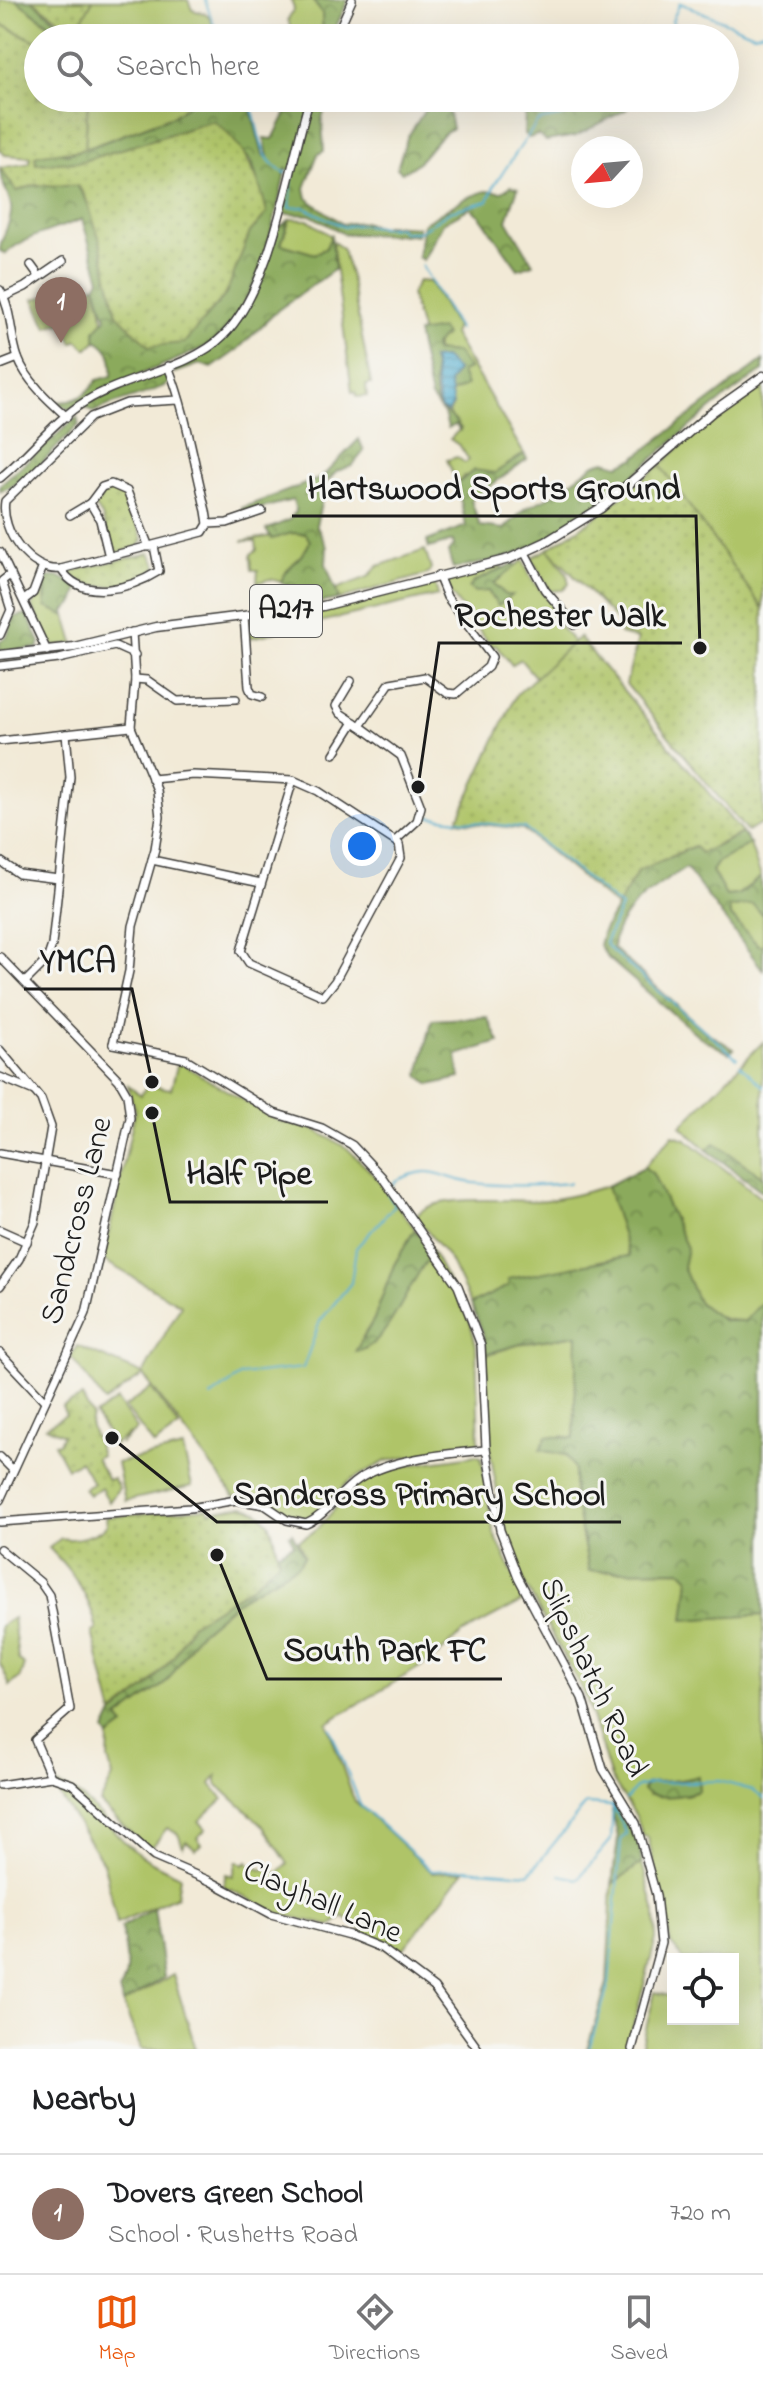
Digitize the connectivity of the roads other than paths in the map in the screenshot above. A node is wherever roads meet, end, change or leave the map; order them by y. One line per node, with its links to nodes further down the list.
1 (352, 0): 2 (street)
2 (341, 24)
3 (306, 112): 10 (street)
4 (63, 261): 6 (street)
5 (31, 265): 6 (street)
6 (39, 276): 7 (street)
7 (2, 293): 8 (street)
8 (18, 358): 9 (street); 13 (street)
9 (0, 365)
10 (168, 366): 12 (street); 13 (street)
11 (763, 376): 21 (main road, A217)
12 (178, 400): 18 (street); 23 (street)
13 (67, 417): 14 (street)
14 (0, 478)
15 (90, 503): 17 (street); 19 (street); 22 (street)
16 (262, 511): 18 (street)
17 (70, 515)
18 (208, 524): 19 (street)
19 (152, 547): 22 (street); 24 (street)
20 (0, 552): 25 (street)
21 (525, 553): 26 (main road, A217); 29 (street)
22 (109, 557): 24 (street)
23 (42, 569): 24 (street); 27 (street)
24 (61, 569)
25 (11, 574): 27 (street); 31 (street)
26 (438, 575): 28 (main road, A217); 36 (street)
27 (24, 600): 32 (street)
28 (244, 616): 30 (main road, A217); 40 (street)
29 (575, 625)
30 (132, 632): 32 (main road, A217); 34 (street)
31 (0, 635)
32 (55, 654): 33 (main road, A217); 34 (street); 35 (street)
33 (0, 655)
34 (135, 655): 38 (street)
35 (0, 666)
36 (488, 667): 37 (street); 42 (street)
37 (496, 676)
38 (135, 679): 41 (street); 43 (street)
39 (351, 681): 42 (street)
40 (262, 697)
41 (236, 699)
42 (357, 724): 46 (street); 49 (street)
43 (131, 727): 44 (street); 47 (street)
44 (66, 734): 45 (street); 52 (street)
45 (0, 741)
46 (334, 754)
47 (152, 779): 48 (street); 50 (street)
48 (293, 780): 49 (street); 53 (street)
49 (395, 841): 53 (street)
50 (152, 860): 53 (street); 56 (street)
51 (0, 861): 52 (street)
52 (59, 879): 55 (street)
53 (261, 883)
54 (0, 957): 55 (street, Sandcross Lane)
55 (26, 981): 58 (street, Sandcross Lane)
56 (113, 1044): 58 (street); 70 (street, Slipshatch Road)
57 (0, 1050): 59 (street)
58 (97, 1056): 64 (street, Sandcross Lane)
59 (15, 1066): 60 (street); 61 (street)
60 (3, 1078): 61 (street)
61 (36, 1092): 63 (street)
62 (0, 1153): 63 (street)
63 (47, 1159): 64 (street); 66 (street)
64 (118, 1174): 69 (street, Sandcross Lane)
65 (0, 1230): 66 (street)
66 (27, 1242): 67 (street)
67 (0, 1286)
68 (0, 1353): 69 (street)
69 (45, 1401): 72 (street, Sandcross Lane)
70 (486, 1450): 74 (street); 79 (street, Slipshatch Road)
71 (0, 1457): 72 (street)
72 (13, 1470): 73 (street, Sandcross Lane)
73 (0, 1500)
74 (0, 1522)
75 (0, 1549): 76 (street)
76 (51, 1777): 77 (street); 78 (street, Clayhall Lane)
77 (0, 1785)
78 (478, 2049)
79 (632, 2049)

